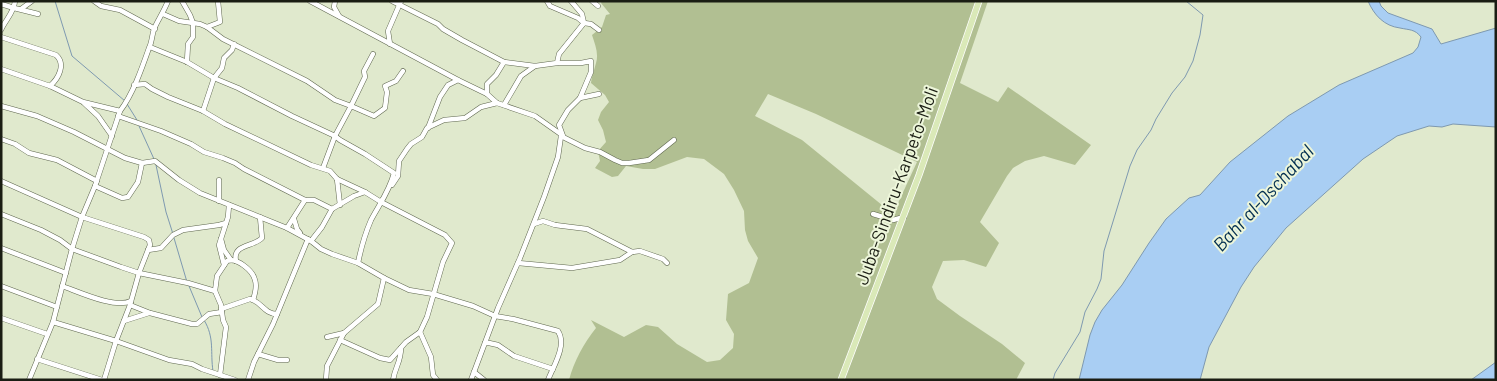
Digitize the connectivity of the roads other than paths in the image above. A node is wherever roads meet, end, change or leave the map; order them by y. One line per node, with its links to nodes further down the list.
1 (15, 1): 18 (street)
2 (32, 1): 19 (street)
3 (94, 1): 26 (street)
4 (168, 1): 21 (street)
5 (182, 1): 23 (street)
6 (218, 1): 25 (street)
7 (310, 1): 14 (street)
8 (335, 1): 22 (street)
9 (392, 1): 15 (street)
10 (547, 1): 24 (street)
11 (571, 1): 24 (street)
12 (592, 1): 17 (street)
13 (979, 1): 76 (main road, Juba-Sindiru-Karpeto-Moli)
14 (317, 3): 22 (street)
15 (400, 3): 31 (street); 35 (street)
16 (1, 4): 18 (street)
17 (598, 6)
18 (14, 8): 19 (street); 27 (street)
19 (21, 9): 20 (street)
20 (38, 14)
21 (163, 14): 23 (street); 26 (street)
22 (340, 18): 31 (street)
23 (193, 23): 25 (street); 34 (street)
24 (584, 24): 28 (street); 36 (street)
25 (206, 27): 30 (street)
26 (155, 29): 32 (street)
27 (1, 30)
28 (599, 30)
29 (1, 37): 43 (street)
30 (234, 44): 40 (street); 50 (street)
31 (390, 44): 41 (street)
32 (150, 47): 34 (street); 42 (street)
33 (373, 54): 50 (street)
34 (188, 62): 40 (street)
35 (504, 62): 37 (street); 44 (street)
36 (557, 63): 37 (street); 46 (street)
37 (535, 66): 51 (street)
38 (1, 69): 43 (street)
39 (403, 71): 50 (street)
40 (214, 78): 52 (street); 56 (street)
41 (458, 80): 44 (street); 54 (street)
42 (134, 85): 52 (street); 53 (street)
43 (50, 86): 47 (street)
44 (488, 94): 48 (street)
45 (599, 94): 46 (street)
46 (580, 98): 57 (street)
47 (84, 102): 53 (street); 55 (street)
48 (497, 103): 51 (street); 54 (street)
49 (1, 106): 60 (street)
50 (350, 106): 56 (street)
51 (504, 106): 57 (street)
52 (203, 111): 62 (street)
53 (119, 113): 55 (street); 68 (street)
54 (427, 128): 70 (street)
55 (112, 136): 60 (street)
56 (335, 136): 62 (street); 70 (street)
57 (562, 136): 59 (street); 81 (street)
58 (1, 139): 66 (street)
59 (674, 140)
60 (107, 149): 61 (street); 66 (street)
61 (142, 164): 66 (street); 69 (street)
62 (323, 168): 63 (street)
63 (337, 179): 67 (street); 71 (street)
64 (219, 180): 69 (street)
65 (1, 181): 77 (street)
66 (96, 183): 77 (street)
67 (364, 192): 70 (street); 71 (street)
68 (305, 200): 73 (street); 79 (street)
69 (219, 201): 72 (street)
70 (381, 202): 91 (street); 101 (street)
71 (340, 204): 73 (street)
72 (229, 205): 78 (street); 80 (street)
73 (332, 209): 85 (street)
74 (1, 214): 87 (street)
75 (873, 214): 76 (street)
76 (904, 216): 136 (main road, Juba-Sindiru-Karpeto-Moli)
77 (82, 217): 87 (street); 88 (street)
78 (260, 217): 82 (street); 90 (street)
79 (294, 219): 82 (street); 83 (street)
80 (226, 223): 84 (street); 88 (street)
81 (534, 224): 89 (street); 92 (street)
82 (287, 228): 83 (street)
83 (303, 237): 85 (street)
84 (221, 238): 90 (street); 94 (street)
85 (310, 240): 91 (street); 107 (street)
86 (1, 248): 95 (street)
87 (72, 249): 95 (street); 96 (street)
88 (148, 250): 96 (street)
89 (632, 252): 92 (street); 93 (street)
90 (233, 260): 94 (street); 102 (street)
91 (358, 262): 97 (street)
92 (518, 263): 108 (street)
93 (667, 263)
94 (224, 265): 100 (street)
95 (66, 273): 99 (street)
96 (139, 273): 100 (street); 103 (street)
97 (384, 278): 101 (street); 113 (street)
98 (1, 286): 104 (street)
99 (62, 286): 103 (street); 104 (street)
100 (215, 291): 105 (street)
101 (433, 294): 108 (street); 112 (street)
102 (253, 300): 105 (street); 107 (street)
103 (130, 303): 106 (street); 110 (street)
104 (57, 307): 111 (street)
105 (222, 311): 106 (street); 125 (street)
106 (150, 313): 110 (street)
107 (277, 314): 120 (street)
108 (495, 316): 118 (street); 123 (street)
109 (1, 318): 114 (street)
110 (124, 321): 117 (street)
111 (53, 322): 114 (street); 117 (street)
112 (420, 332): 119 (street); 132 (street)
113 (344, 333): 115 (street); 116 (street)
114 (47, 334): 121 (street)
115 (326, 337)
116 (340, 340): 119 (street); 130 (street)
117 (116, 342): 125 (street); 127 (street)
118 (485, 343): 123 (street); 124 (street)
119 (401, 347): 131 (street)
120 (258, 354): 122 (street); 129 (street)
121 (37, 359): 126 (street); 127 (street)
122 (287, 360)
123 (552, 369): 135 (street)
124 (474, 372): 133 (street); 134 (street)
125 (220, 375): 128 (street)
126 (29, 380)
127 (103, 380)
128 (235, 380)
129 (248, 380)
130 (326, 380)
131 (393, 380)
132 (437, 380)
133 (471, 380)
134 (484, 380)
135 (548, 380)
136 (841, 380)

